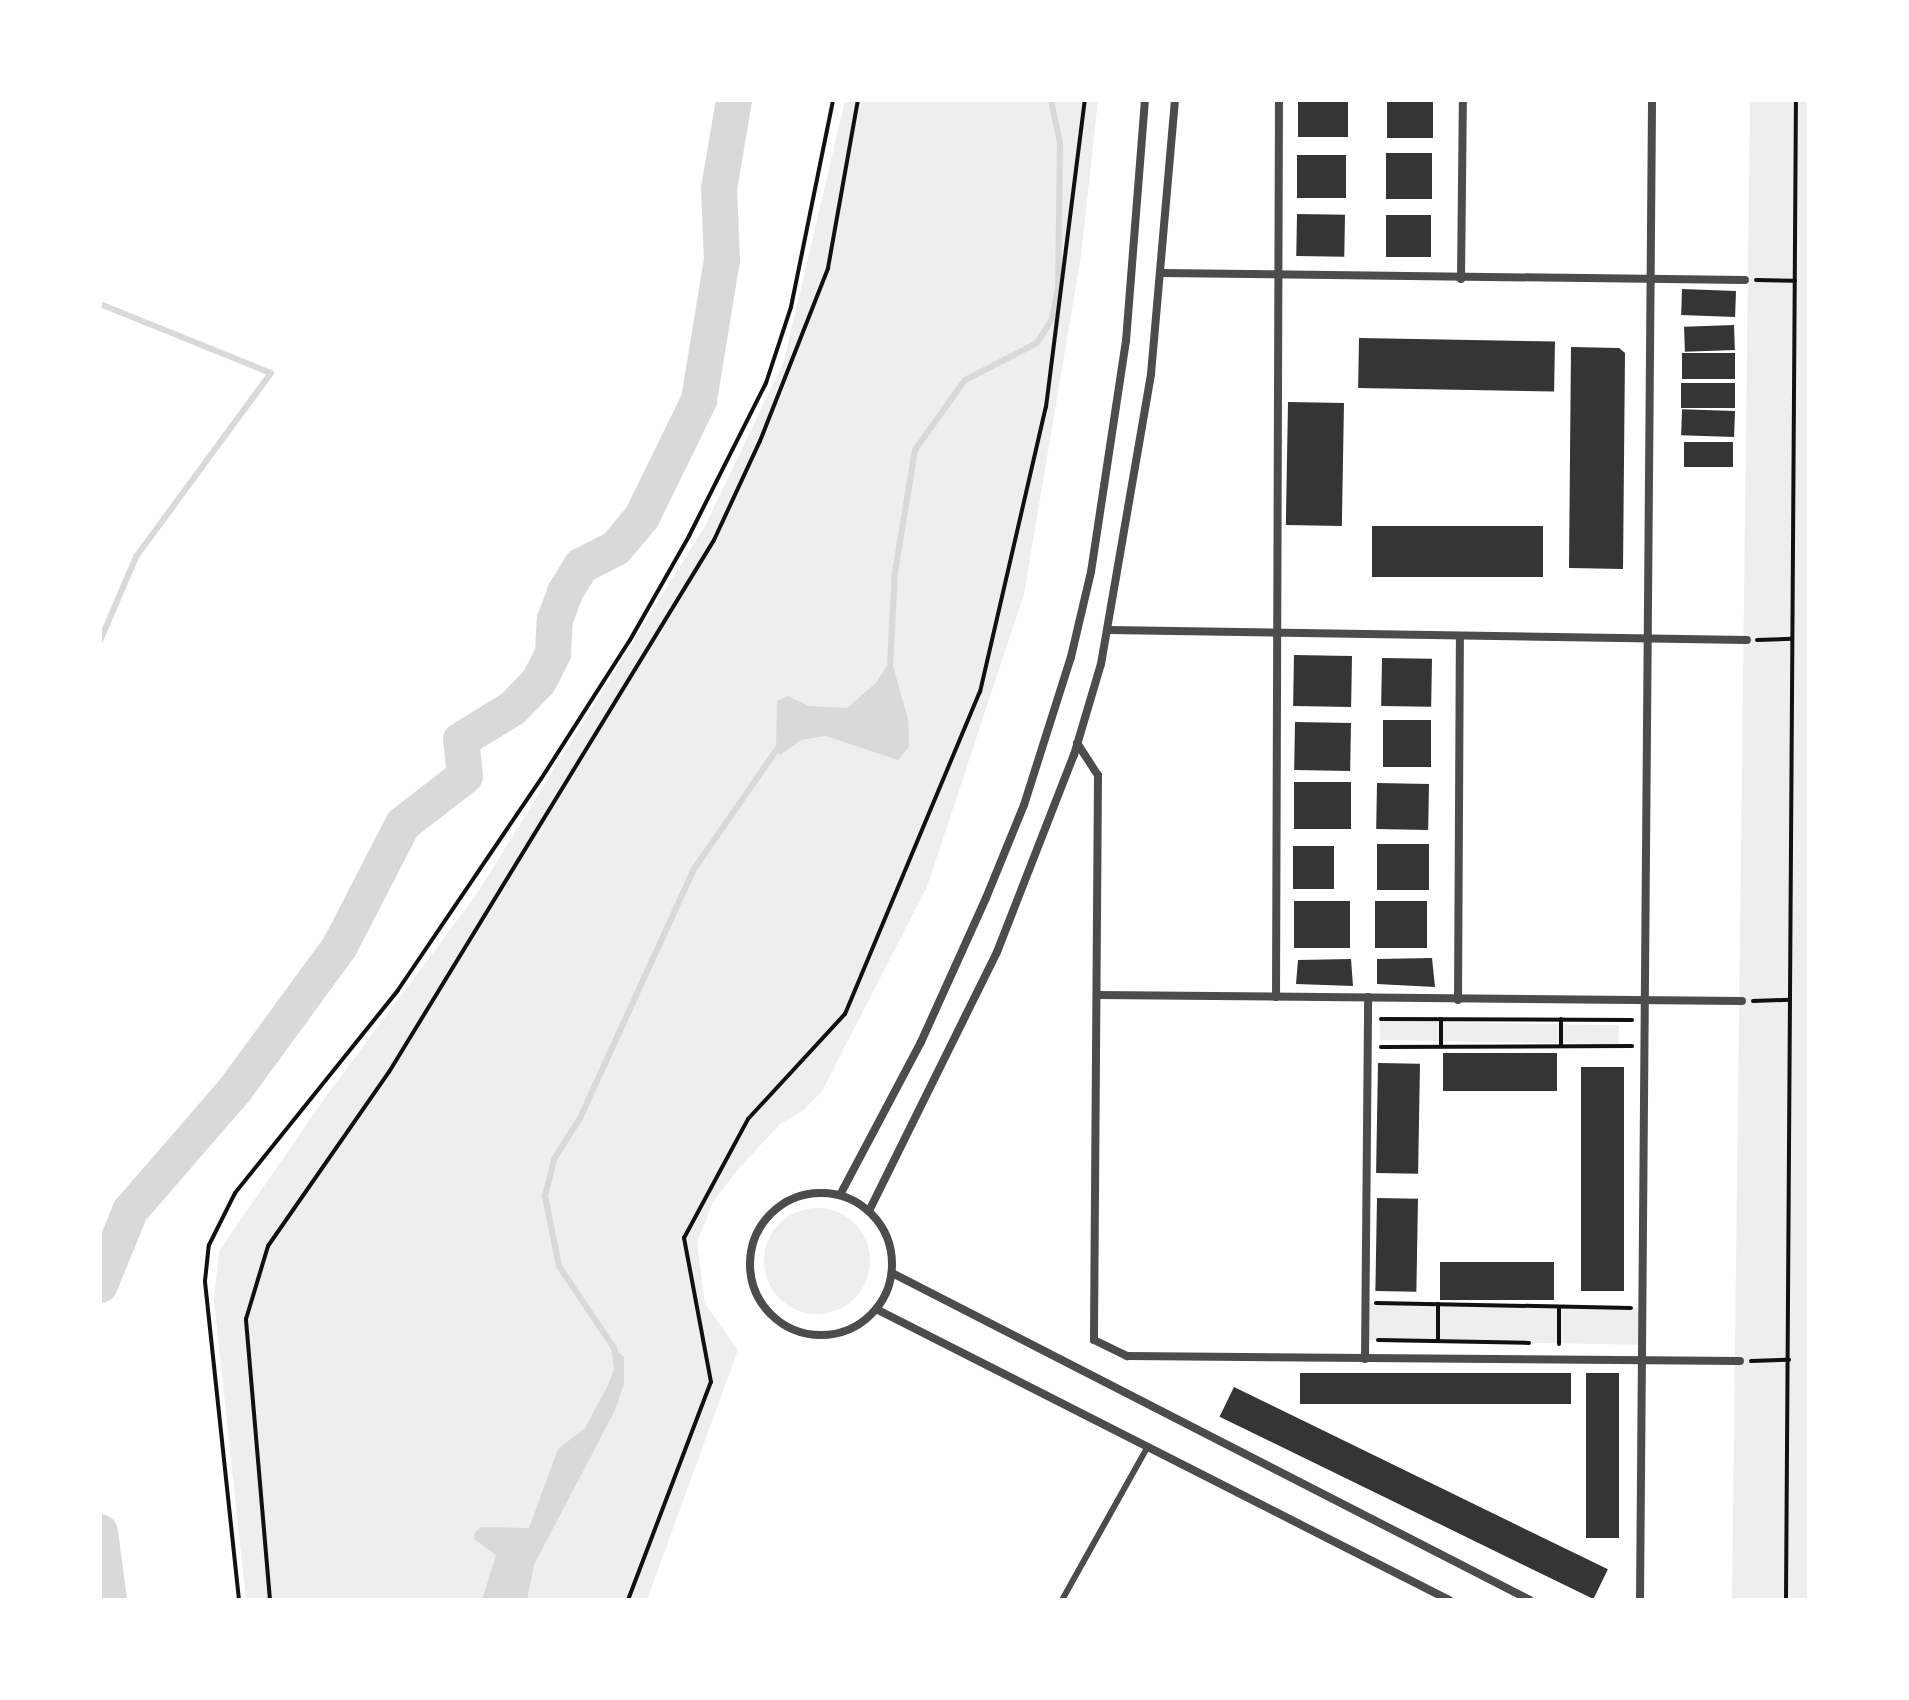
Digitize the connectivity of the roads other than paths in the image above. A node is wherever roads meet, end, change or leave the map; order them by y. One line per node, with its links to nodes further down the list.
1 (1145, 100): 23 (street)
2 (1175, 100): 6 (street)
3 (1279, 100): 7 (street)
4 (1463, 100): 8 (street)
5 (1652, 100): 10 (street)
6 (1161, 273): 7 (street); 11 (street)
7 (1275, 278): 8 (street); 12 (street)
8 (1461, 279): 10 (street)
9 (1745, 280): 10 (street)
10 (1651, 281): 14 (street)
11 (1109, 630): 12 (street); 16 (street)
12 (1278, 633): 13 (street); 18 (street)
13 (1460, 637): 14 (street); 21 (street)
14 (1648, 640): 15 (street); 20 (street)
15 (1747, 640)
16 (1077, 743): 17 (street); 24 (street)
17 (1097, 995): 18 (street); 27 (street)
18 (1276, 997): 19 (street)
19 (1368, 997): 21 (street); 27 (street)
20 (1646, 999): 21 (street); 22 (street); 28 (street)
21 (1458, 1000)
22 (1742, 1001)
23 (840, 1195): 24 (street); 26 (street)
24 (869, 1211): 25 (street)
25 (892, 1273): 26 (street); 33 (street)
26 (876, 1309): 30 (street)
27 (1365, 1359): 28 (street)
28 (1643, 1360): 29 (street); 34 (street)
29 (1740, 1361)
30 (1147, 1448): 31 (lane); 32 (street)
31 (1062, 1600)
32 (1449, 1600)
33 (1530, 1600)
34 (1640, 1600)

